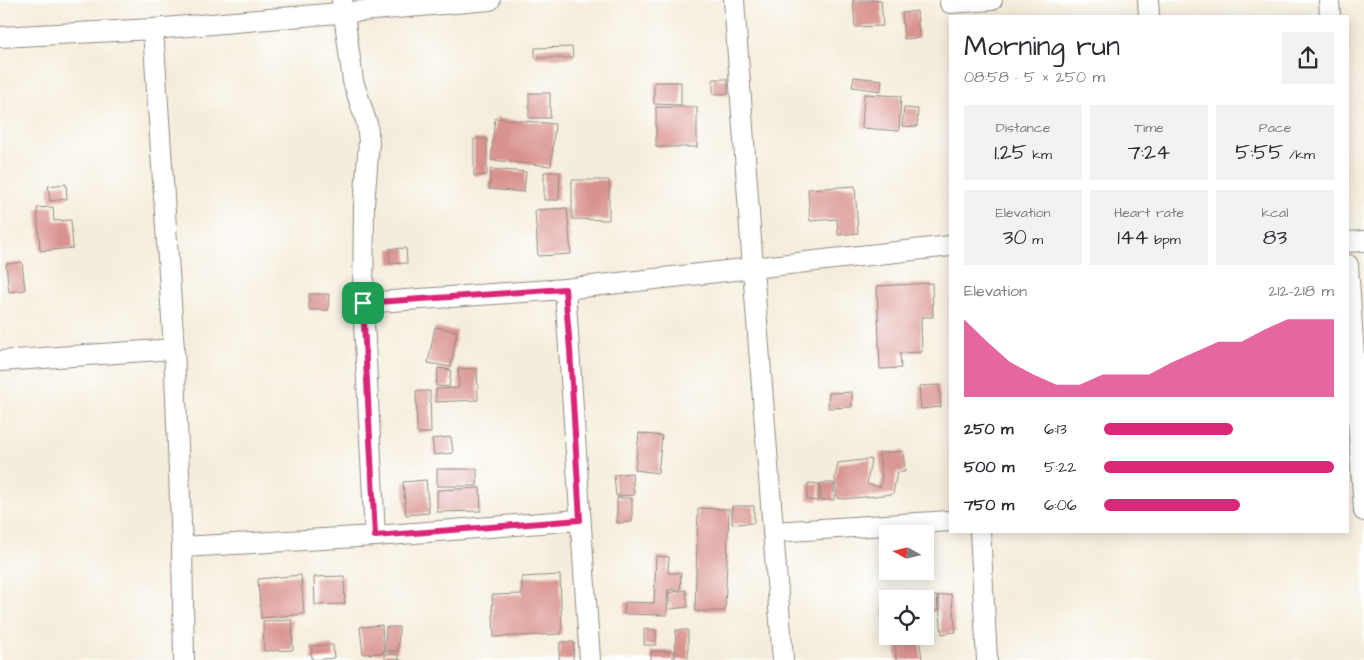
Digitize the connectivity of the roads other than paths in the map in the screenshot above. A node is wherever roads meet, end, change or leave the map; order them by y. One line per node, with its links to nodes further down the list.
1 (490, 0): 7 (street)
2 (734, 0): 15 (street)
3 (992, 0): 6 (street)
4 (1148, 0): 8 (street)
5 (1329, 0): 9 (street)
6 (950, 6)
7 (342, 7): 10 (street); 18 (street)
8 (1150, 15)
9 (1330, 15)
10 (153, 29): 11 (street); 19 (street)
11 (0, 37)
12 (1364, 241): 13 (street)
13 (1349, 242)
14 (949, 246): 15 (street)
15 (752, 268): 17 (street); 25 (street)
16 (1349, 282): 21 (street)
17 (565, 289): 18 (street); 23 (street)
18 (363, 303): 27 (street)
19 (174, 349): 20 (street); 28 (street)
20 (0, 361)
21 (1356, 397): 22 (street)
22 (1364, 510)
23 (580, 520): 27 (street); 30 (street)
24 (949, 521): 25 (street)
25 (773, 532): 31 (street)
26 (980, 533): 32 (street)
27 (375, 536): 28 (street)
28 (182, 547): 29 (street)
29 (184, 660)
30 (590, 660)
31 (783, 660)
32 (987, 660)

